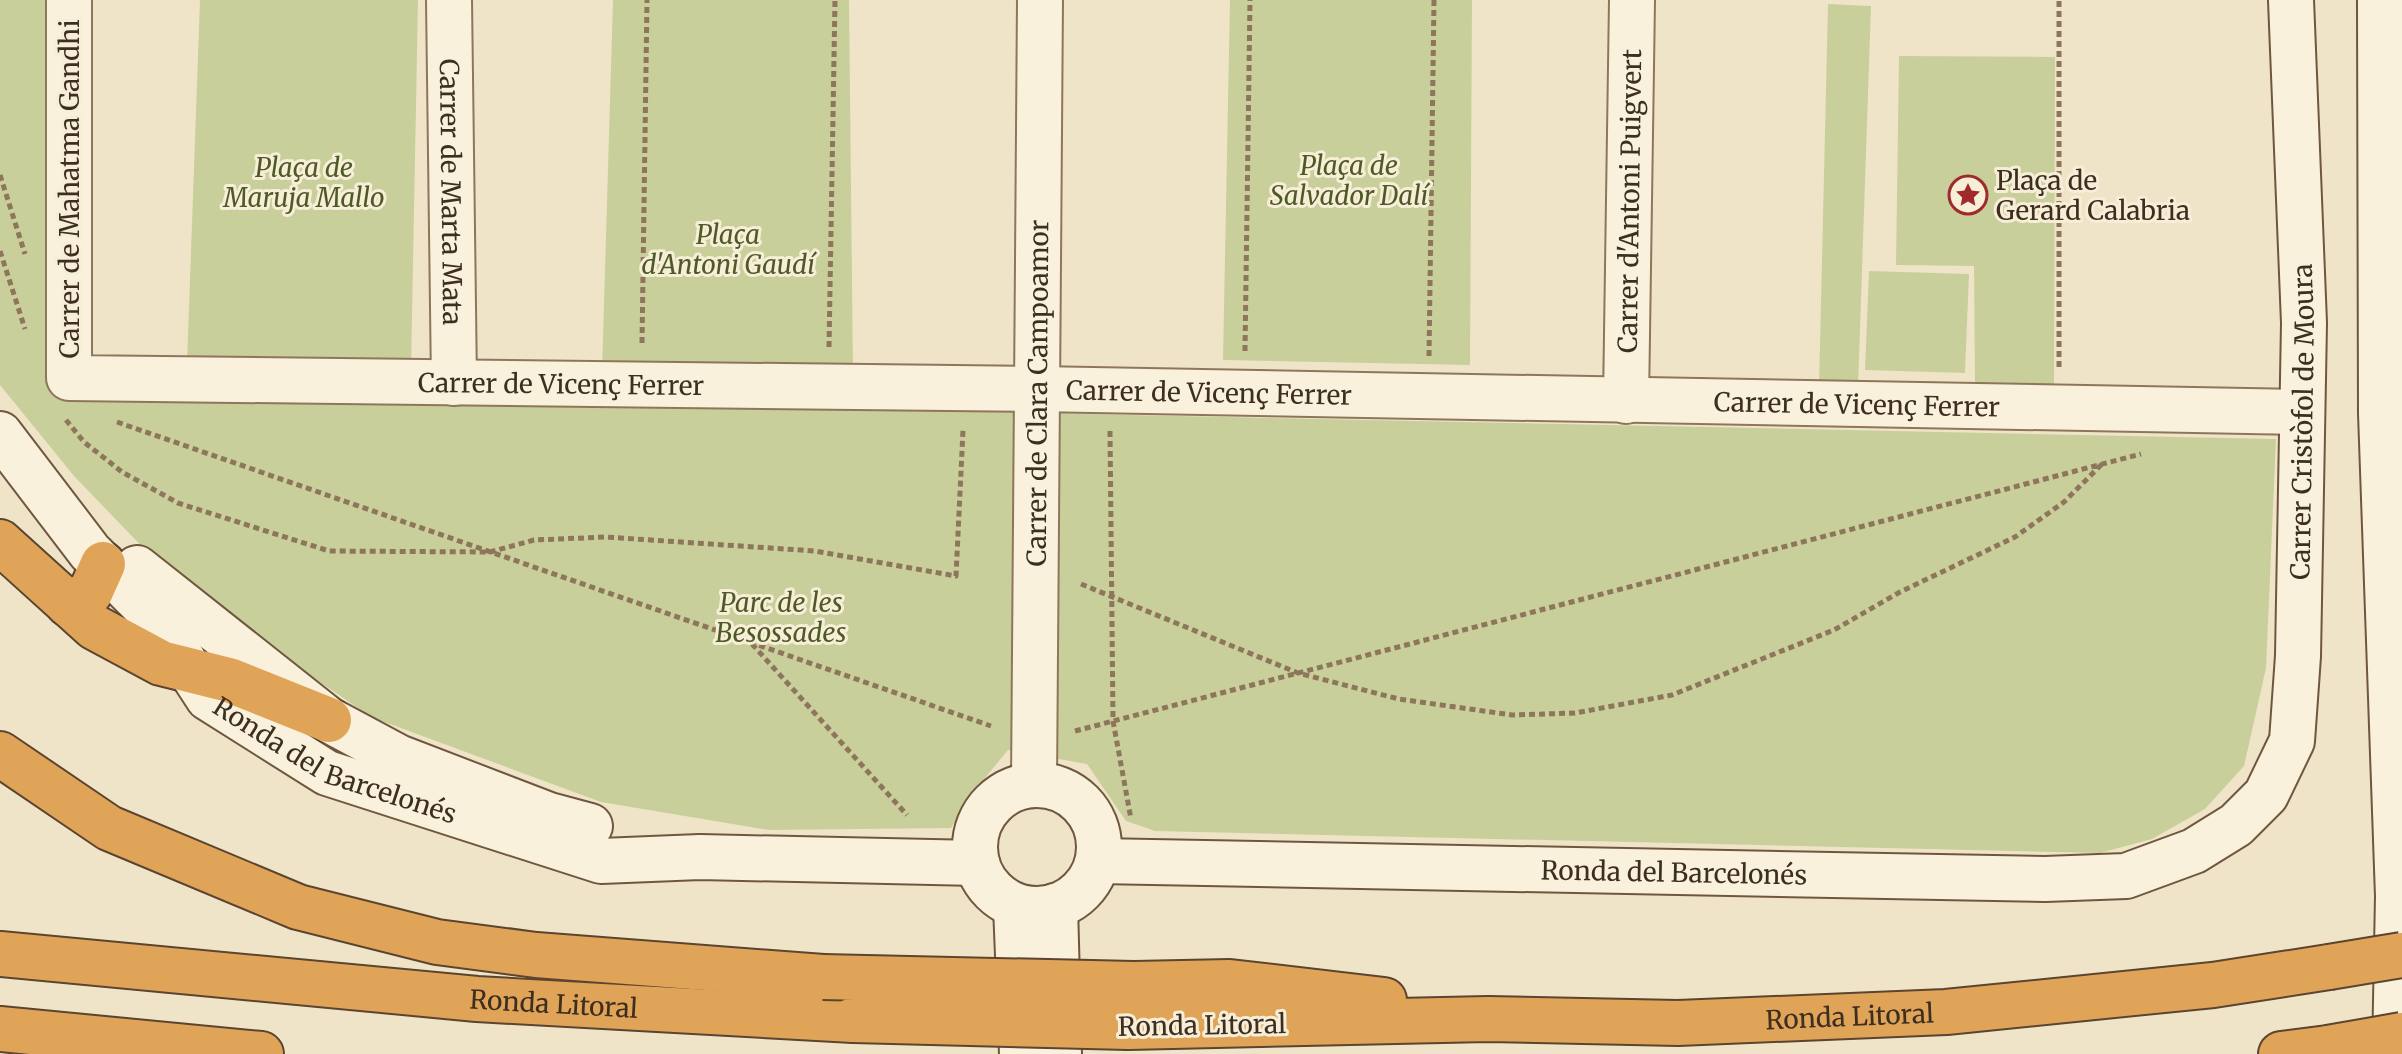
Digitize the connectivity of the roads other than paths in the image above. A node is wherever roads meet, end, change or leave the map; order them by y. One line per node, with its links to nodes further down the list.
1 (69, 0): 9 (street, Carrer de Mahatma Gandhi)
2 (449, 0): 7 (street, Carrer de Marta Mata)
3 (1040, 0): 8 (street, Carrer de Clara Campoamor)
4 (1632, 0): 10 (street, Carrer d'Antoni Puigvert)
5 (2291, 0): 11 (street, Carrer Cristòfol de Moura)
6 (2380, 0): 35 (street)
7 (454, 383): 8 (street, Carrer de Vicenç Ferrer); 9 (street, Carrer de Vicenç Ferrer)
8 (1037, 389): 10 (street, Carrer de Vicenç Ferrer); 20 (street, Carrer de Clara Campoamor)
9 (63, 393)
10 (1626, 401): 11 (street, Carrer de Vicenç Ferrer)
11 (2302, 412): 21 (street, Carrer Cristòfol de Moura)
12 (0, 434): 13 (street, Ronda del Barcelonés)
13 (28, 473): 15 (street, Ronda del Barcelonés); 18 (street, Ronda del Barcelonés)
14 (0, 542): 16 (highway)
15 (103, 564): 16 (highway); 17 (street, Ronda del Barcelonés)
16 (68, 604): 17 (highway)
17 (190, 670): 18 (highway); 22 (street, Ronda del Barcelonés)
18 (329, 720): 22 (street, Ronda del Barcelonés)
19 (0, 754): 28 (highway, bridge)
20 (1034, 785): 23 (street); 24 (street)
21 (2236, 825): 23 (street, Ronda del Barcelonés)
22 (700, 857): 24 (street, Ronda del Barcelonés)
23 (1098, 861): 25 (street)
24 (977, 863): 25 (street)
25 (1036, 906): 32 (street); 33 (street)
26 (0, 954): 28 (highway, Ronda Litoral, bridge)
27 (2402, 955): 28 (highway, Ronda Litoral, bridge)
28 (1488, 1019)
29 (0, 1029): 31 (highway)
30 (2402, 1035): 34 (highway, bridge)
31 (261, 1054)
32 (1022, 1054)
33 (1059, 1054)
34 (2281, 1054)
35 (2395, 1054)

